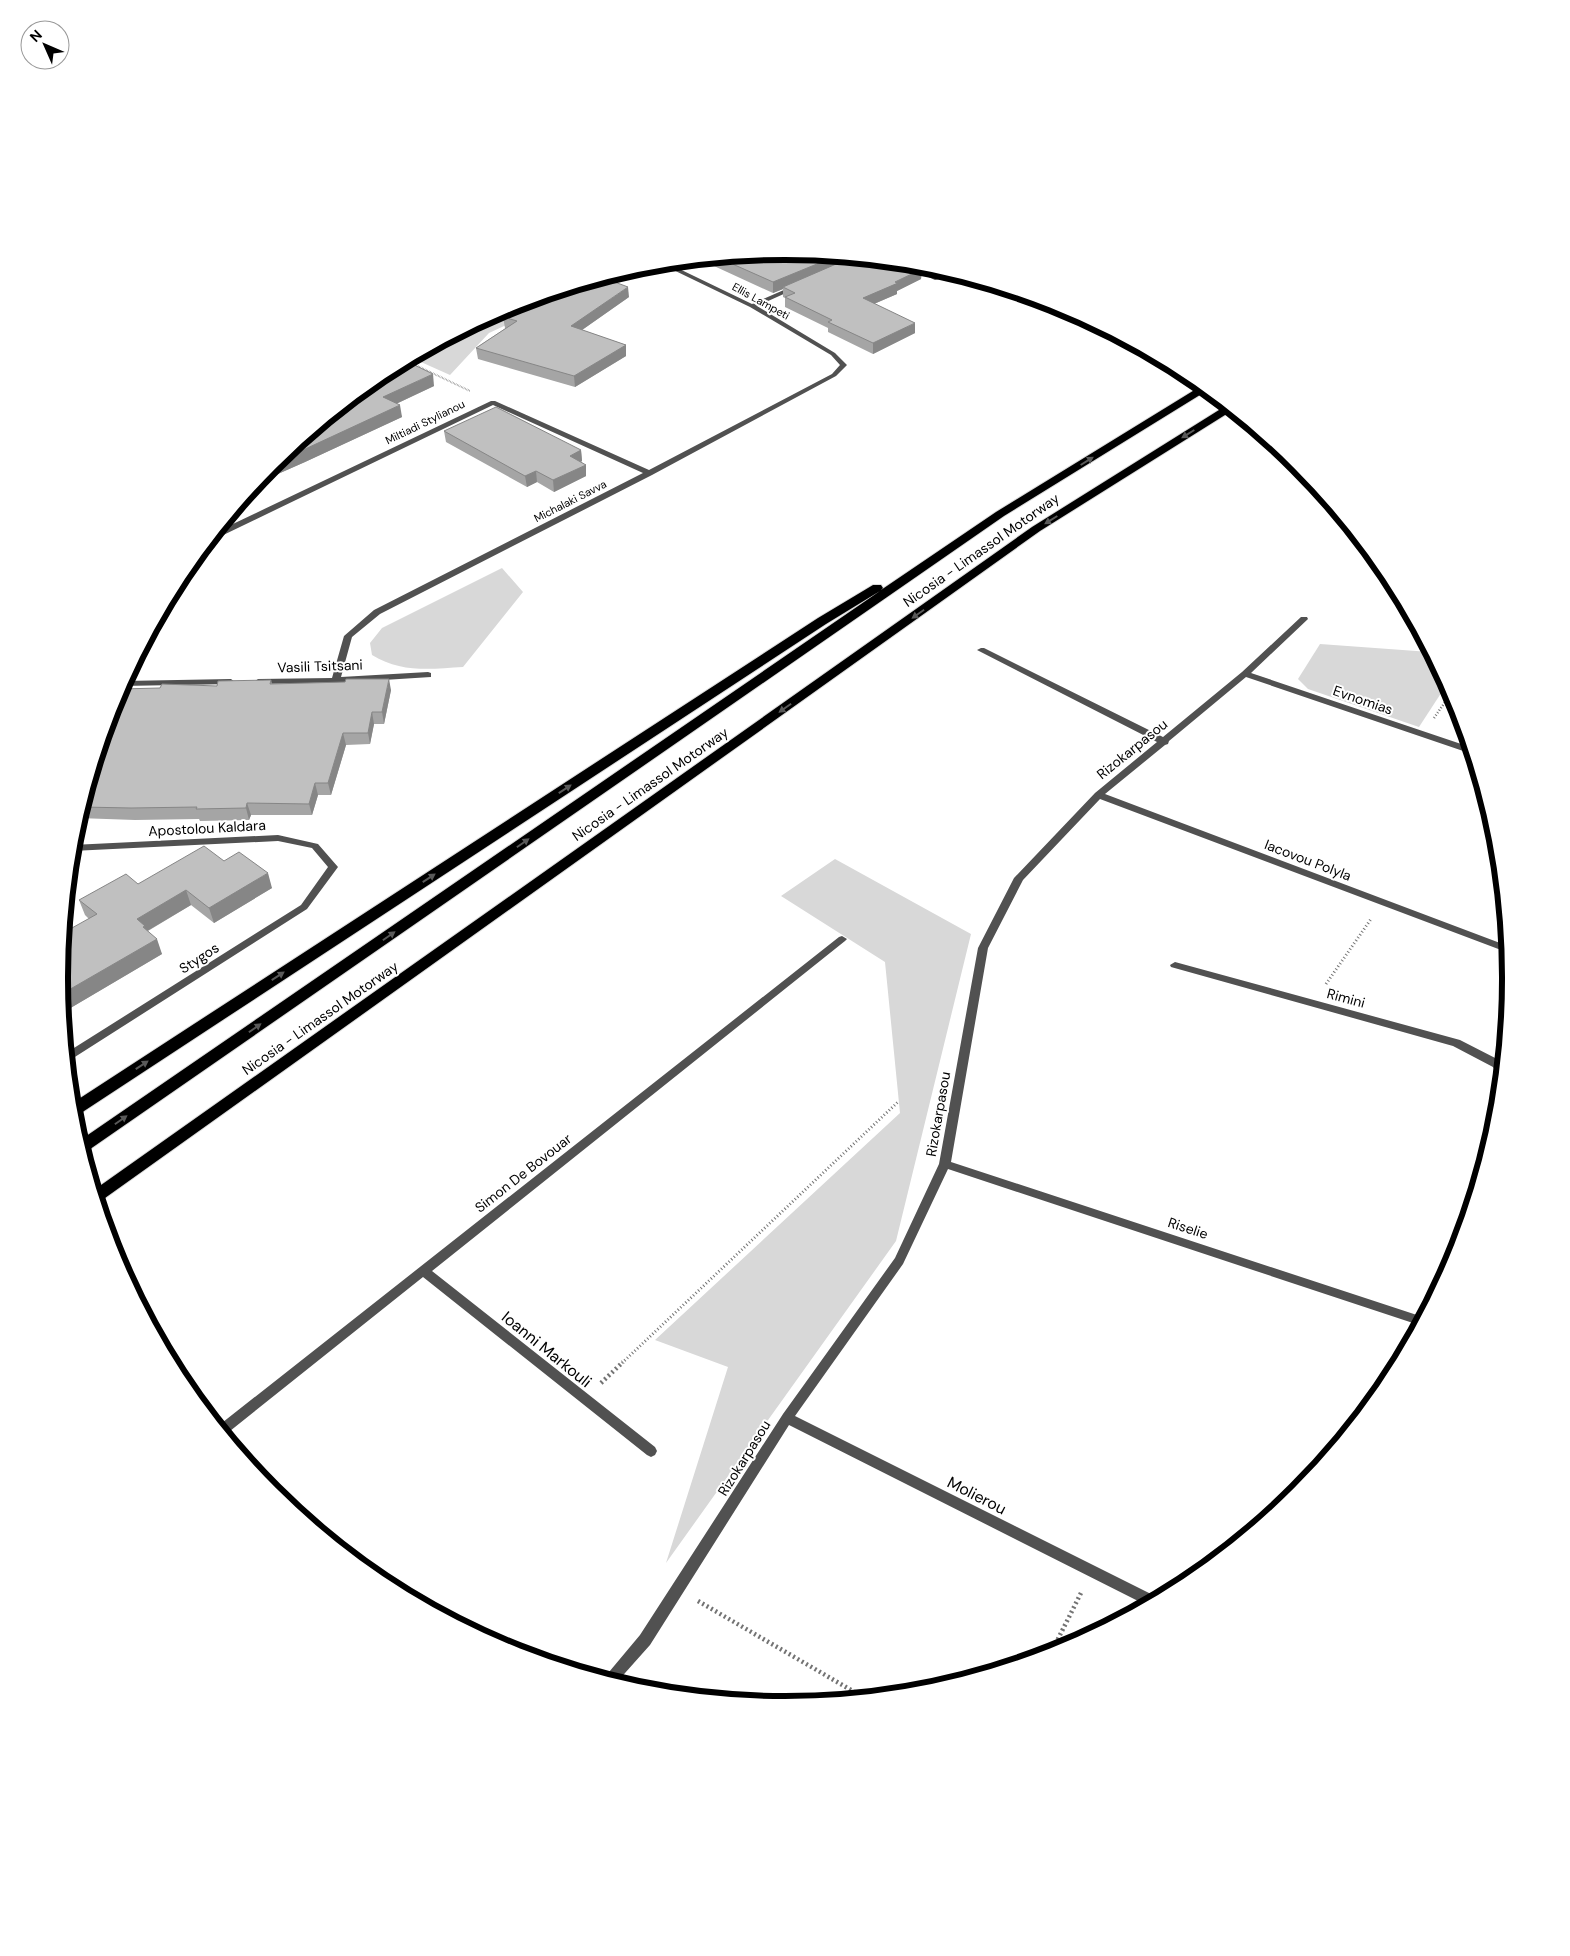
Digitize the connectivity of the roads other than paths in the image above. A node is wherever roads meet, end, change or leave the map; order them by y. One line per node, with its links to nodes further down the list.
1 (675, 269): 5 (street, Ellis Lampeti)
2 (930, 275): 3 (street)
3 (937, 278)
4 (807, 282): 5 (street)
5 (752, 306): 6 (street, Ellis Lampeti)
6 (844, 364): 9 (street, Michalaki Savva)
7 (1199, 392): 10 (highway, Nicosia - Limassol Motorway, one-way to 7)
8 (1224, 411): 33 (highway, Nicosia - Limassol Motorway, one-way to 33)
9 (649, 473): 11 (street, Miltiadi Stylianou); 16 (street, Michalaki Savva)
10 (1000, 514): 30 (highway, one-way to 10); 31 (highway, Nicosia - Limassol Motorway, one-way to 10)
11 (224, 531)
12 (1304, 619): 14 (street, Rizokarpasou)
13 (981, 650): 20 (street)
14 (1245, 674): 20 (street, Rizokarpasou); 21 (street, Evnomias)
15 (428, 675): 16 (street, Vasili Tsitsani)
16 (336, 680): 18 (street, Vasili Tsitsani)
17 (239, 682): 19 (street)
18 (248, 682)
19 (131, 684)
20 (1164, 742): 22 (street, Rizokarpasou)
21 (1465, 750)
22 (1098, 795): 26 (street, Iacovou Polyla); 32 (street, Rizokarpasou)
23 (80, 848): 24 (street, Apostolou Kaldara)
24 (333, 867): 28 (street, Stygos)
25 (842, 939): 34 (street, Simon De Bovouar)
26 (1501, 947)
27 (1175, 965): 29 (street, Rimini)
28 (72, 1055)
29 (1497, 1064)
30 (79, 1106)
31 (87, 1144)
32 (945, 1164): 35 (street, Riselie); 36 (street, Rizokarpasou)
33 (101, 1193)
34 (424, 1271): 37 (street, Simon De Bovouar); 38 (street, Ioanni Markouli)
35 (1416, 1319)
36 (787, 1418): 39 (street, Molierou); 40 (street, Rizokarpasou)
37 (226, 1428)
38 (651, 1452)
39 (1146, 1598)
40 (615, 1675)

